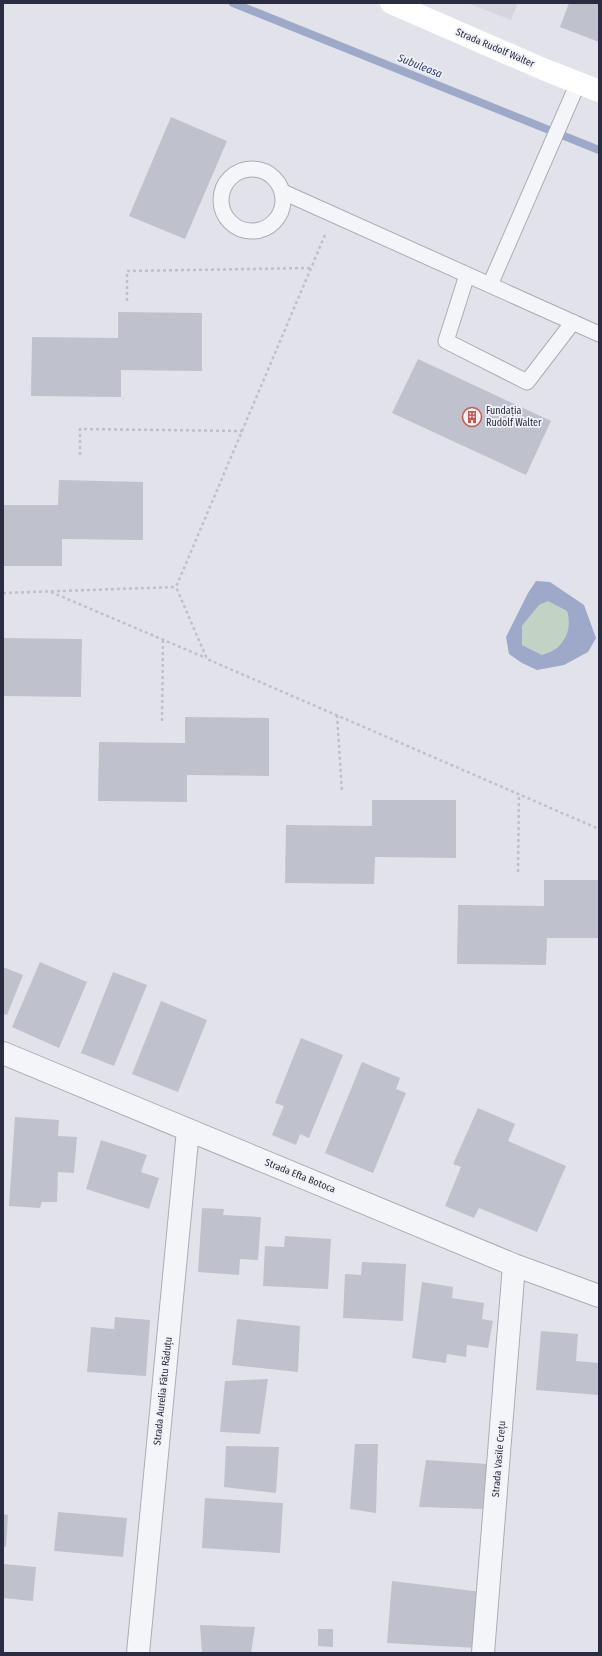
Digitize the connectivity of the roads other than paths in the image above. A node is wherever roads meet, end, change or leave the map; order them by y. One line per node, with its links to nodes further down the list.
1 (391, 3): 2 (street, Strada Rudolf Walter)
2 (575, 90): 3 (street, Strada Rudolf Walter); 6 (lane)
3 (599, 91)
4 (283, 192): 4 (lane); 5 (lane)
5 (467, 274): 6 (lane); 7 (lane)
6 (490, 285): 7 (lane)
7 (573, 322): 8 (lane)
8 (599, 334)
9 (3, 1054): 10 (street, Strada Efta Botoca)
10 (188, 1130): 11 (street, Strada Efta Botoca); 13 (street, Strada Aurelia Fătu Răduțu)
11 (514, 1265): 12 (street, Strada Efta Botoca); 14 (street, Strada Vasile Crețu)
12 (599, 1296)
13 (138, 1653)
14 (483, 1653)

